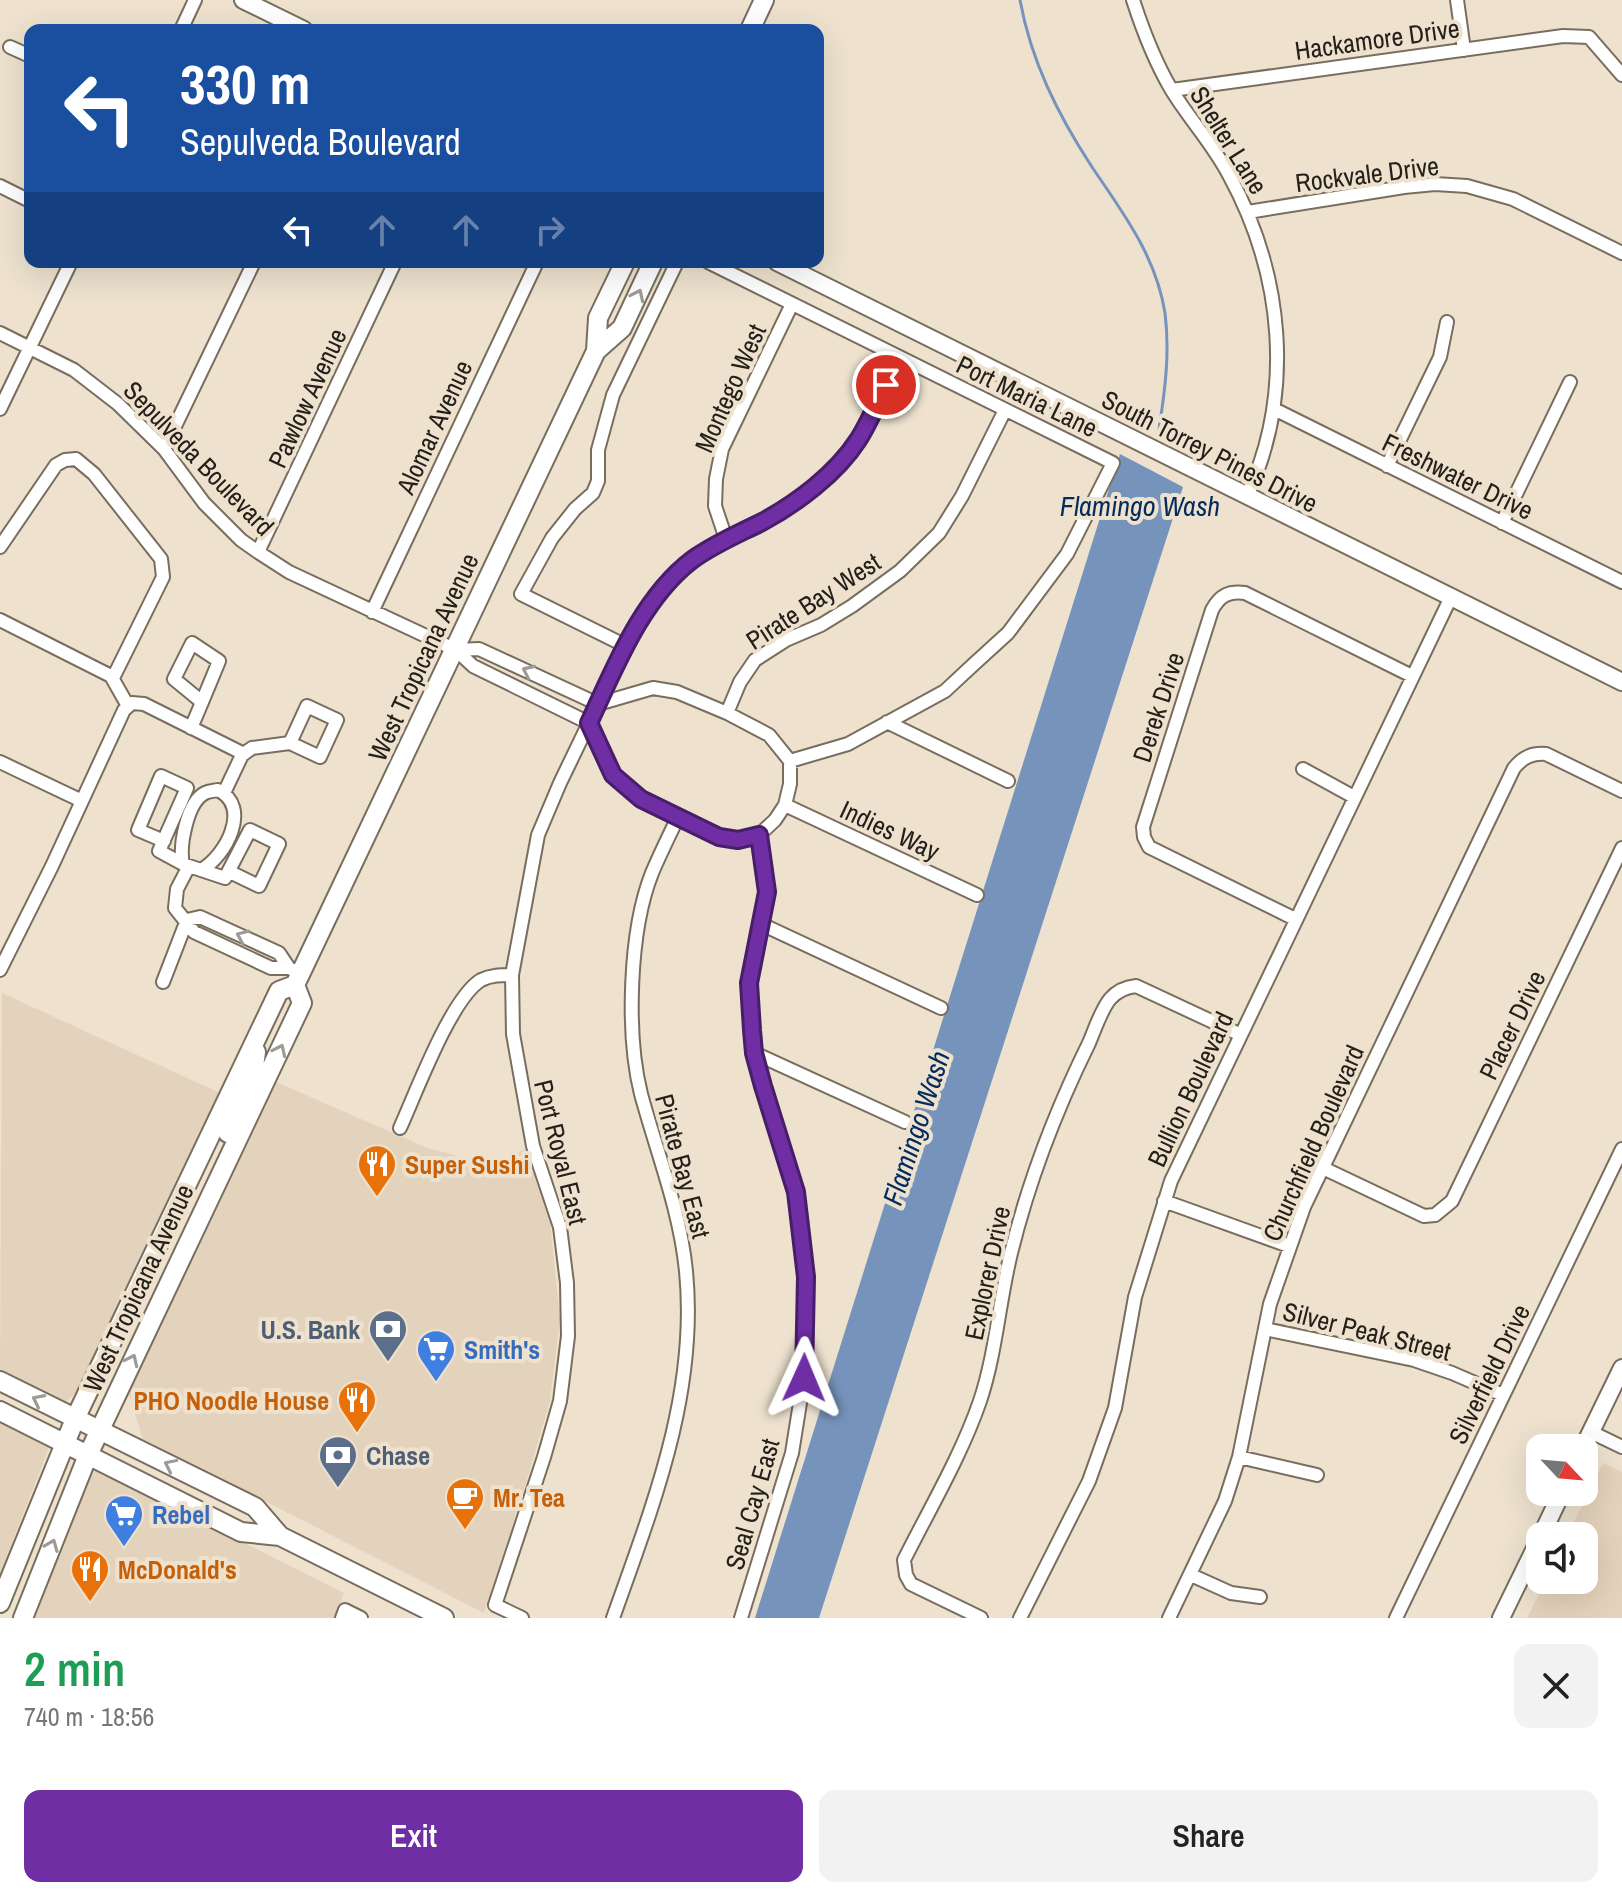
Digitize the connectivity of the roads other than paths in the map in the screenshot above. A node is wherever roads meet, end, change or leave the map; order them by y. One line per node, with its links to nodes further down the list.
1 (195, 0): 6 (street)
2 (243, 0): 7 (main road)
3 (764, 0): 8 (main road)
4 (1133, 0): 13 (street, Shelter Lane)
5 (1457, 0): 10 (street)
6 (184, 24)
7 (292, 24)
8 (753, 24)
9 (10, 47): 11 (street)
10 (1464, 50): 12 (street, Hackamore Drive); 13 (street, Hackamore Drive)
11 (24, 53)
12 (1622, 75)
13 (1172, 90): 16 (street, Shelter Lane)
14 (0, 186): 15 (street)
15 (24, 198)
16 (1248, 212): 17 (street, Rockvale Drive); 35 (street, Shelter Lane)
17 (1622, 253)
18 (68, 268): 30 (street)
19 (251, 268): 37 (street)
20 (392, 268): 43 (street, Pawlow Avenue)
21 (534, 268): 46 (street, Alomar Avenue)
22 (622, 268): 31 (main road, West Tropicana Avenue)
23 (650, 268): 31 (main road, West Tropicana Avenue, one-way to 23)
24 (674, 268): 48 (street)
25 (720, 268): 27 (street, Port Maria Lane)
26 (789, 268): 39 (main road, South Torrey Pines Drive)
27 (792, 304): 32 (street, Port Maria Lane); 41 (street, Montego West)
28 (1447, 322): 38 (street)
29 (0, 333): 30 (street, Sepulveda Boulevard)
30 (31, 348): 34 (street); 37 (street, Sepulveda Boulevard)
31 (596, 351): 49 (main road, West Tropicana Avenue)
32 (900, 358): 36 (street, Port Maria Lane); 41 (street, Port Royal East)
33 (1570, 382): 40 (street)
34 (0, 409)
35 (1274, 409): 38 (street, Freshwater Drive); 39 (street, Shelter Lane)
36 (1005, 410): 55 (street, Pirate Bay West); 57 (street, Port Maria Lane)
37 (164, 449): 43 (street, Sepulveda Boulevard)
38 (1387, 466): 40 (street, Freshwater Drive)
39 (1247, 496): 45 (main road, South Torrey Pines Drive)
40 (1502, 523): 44 (street, Freshwater Drive)
41 (726, 539): 48 (street, Port Royal East)
42 (0, 547): 51 (street)
43 (258, 552): 46 (street, Sepulveda Boulevard)
44 (1620, 577)
45 (1451, 597): 50 (street, Bullion Boulevard); 52 (main road, South Torrey Pines Drive)
46 (372, 612): 49 (street, Sepulveda Boulevard)
47 (0, 620): 51 (street)
48 (626, 646): 56 (street, Port Royal East)
49 (456, 650): 56 (street, Sepulveda Boulevard); 56 (street, Sepulveda Boulevard, one-way to 49); 83 (main road, West Tropicana Avenue)
50 (1412, 676): 67 (street, Bullion Boulevard); 77 (street, Derek Drive)
51 (113, 678): 54 (street)
52 (1622, 682)
53 (202, 702): 53 (street); 58 (street)
54 (128, 706): 58 (street); 68 (street)
55 (727, 713): 56 (street); 61 (street)
56 (593, 714): 70 (street); 84 (street, Port Royal East)
57 (887, 722): 61 (street); 64 (street)
58 (191, 728): 60 (street)
59 (290, 743): 60 (street)
60 (244, 754): 66 (street)
61 (790, 761): 69 (street)
62 (0, 762): 68 (street)
63 (1303, 769): 67 (street)
64 (1008, 781)
65 (1622, 791): 94 (street, Churchfield Boulevard)
66 (224, 793): 74 (street); 74 (street)
67 (1354, 797): 77 (street, Bullion Boulevard)
68 (82, 801): 81 (street)
69 (785, 805): 71 (street); 76 (street, Indies Way)
70 (678, 817): 71 (street); 120 (street, Pirate Bay East)
71 (759, 835): 79 (street, Seal Cay East)
72 (164, 841): 72 (street); 74 (street)
73 (1622, 848): 94 (street, Placer Drive)
74 (191, 867): 75 (street); 78 (street)
75 (230, 872): 75 (street)
76 (977, 895)
77 (1295, 919): 87 (street, Bullion Boulevard)
78 (187, 920): 83 (street); 85 (street)
79 (761, 924): 86 (street); 89 (street, Seal Cay East)
80 (0, 939): 81 (street)
81 (13, 945): 82 (street)
82 (0, 970)
83 (295, 975): 88 (main road, West Tropicana Avenue); 92 (main road, West Tropicana Avenue, one-way to 83)
84 (512, 975): 91 (street); 119 (street, Port Royal East)
85 (163, 982)
86 (941, 1008)
87 (1239, 1034): 95 (street, Bullion Boulevard); 122 (street, Explorer Drive)
88 (255, 1041): 92 (main road); 102 (main road, West Tropicana Avenue)
89 (754, 1053): 90 (street); 121 (street, Seal Cay East)
90 (905, 1122)
91 (400, 1128)
92 (233, 1148): 103 (main road, West Tropicana Avenue, one-way to 92)
93 (1622, 1150): 100 (street, Silverfield Drive)
94 (1323, 1168): 96 (street, Churchfield Boulevard)
95 (1164, 1201): 96 (street); 123 (street, Bullion Boulevard)
96 (1289, 1246): 97 (street, Churchfield Boulevard)
97 (1265, 1329): 100 (street, Silver Peak Street); 108 (street, Churchfield Boulevard)
98 (1622, 1368): 104 (main road)
99 (0, 1381): 102 (main road, one-way to 99)
100 (1503, 1395): 125 (street, Silverfield Drive)
101 (0, 1411): 105 (main road)
102 (75, 1419): 103 (main road); 105 (main road, West Tropicana Avenue)
103 (99, 1431): 107 (main road, West Tropicana Avenue); 110 (main road, one-way to 103)
104 (1591, 1432): 106 (street)
105 (65, 1443): 107 (main road); 114 (main road, West Tropicana Avenue)
106 (1622, 1447)
107 (88, 1455): 110 (main road); 115 (main road, West Tropicana Avenue, one-way to 107)
108 (1239, 1457): 109 (street); 112 (street, Churchfield Boulevard)
109 (1317, 1475)
110 (280, 1536): 118 (main road)
111 (1526, 1566): 126 (main road)
112 (1191, 1575): 113 (street); 124 (street, Churchfield Boulevard)
113 (1260, 1597)
114 (0, 1603)
115 (23, 1618)
116 (342, 1618): 117 (street)
117 (361, 1618)
118 (444, 1618)
119 (522, 1618)
120 (613, 1618)
121 (741, 1618)
122 (981, 1618)
123 (1020, 1618)
124 (1169, 1618)
125 (1396, 1618)
126 (1501, 1618)

